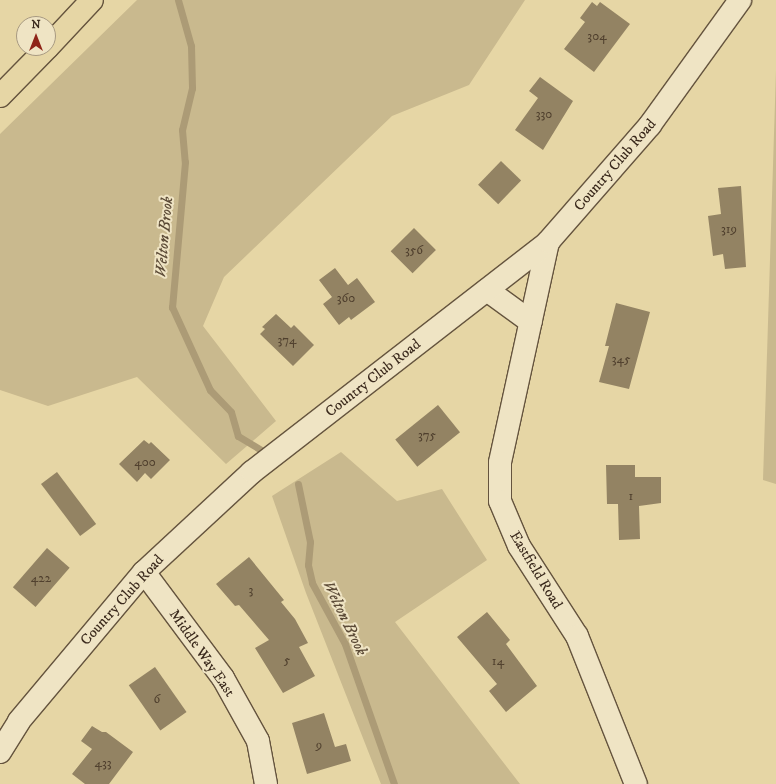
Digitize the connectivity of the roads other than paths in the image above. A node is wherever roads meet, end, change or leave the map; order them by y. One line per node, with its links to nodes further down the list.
1 (84, 0): 4 (highway)
2 (92, 0): 5 (highway)
3 (740, 0): 10 (street, Country Club Road)
4 (56, 26)
5 (56, 38)
6 (24, 56): 8 (highway)
7 (38, 56): 9 (highway)
8 (0, 79)
9 (0, 96)
10 (548, 242): 11 (street, Country Club Road); 12 (street, Eastfield Road)
11 (487, 290): 12 (street); 13 (street, Country Club Road)
12 (531, 322): 16 (street, Eastfield Road)
13 (144, 572): 14 (street, Country Club Road); 15 (street, Middle Way East)
14 (0, 752)
15 (266, 784)
16 (636, 784)

